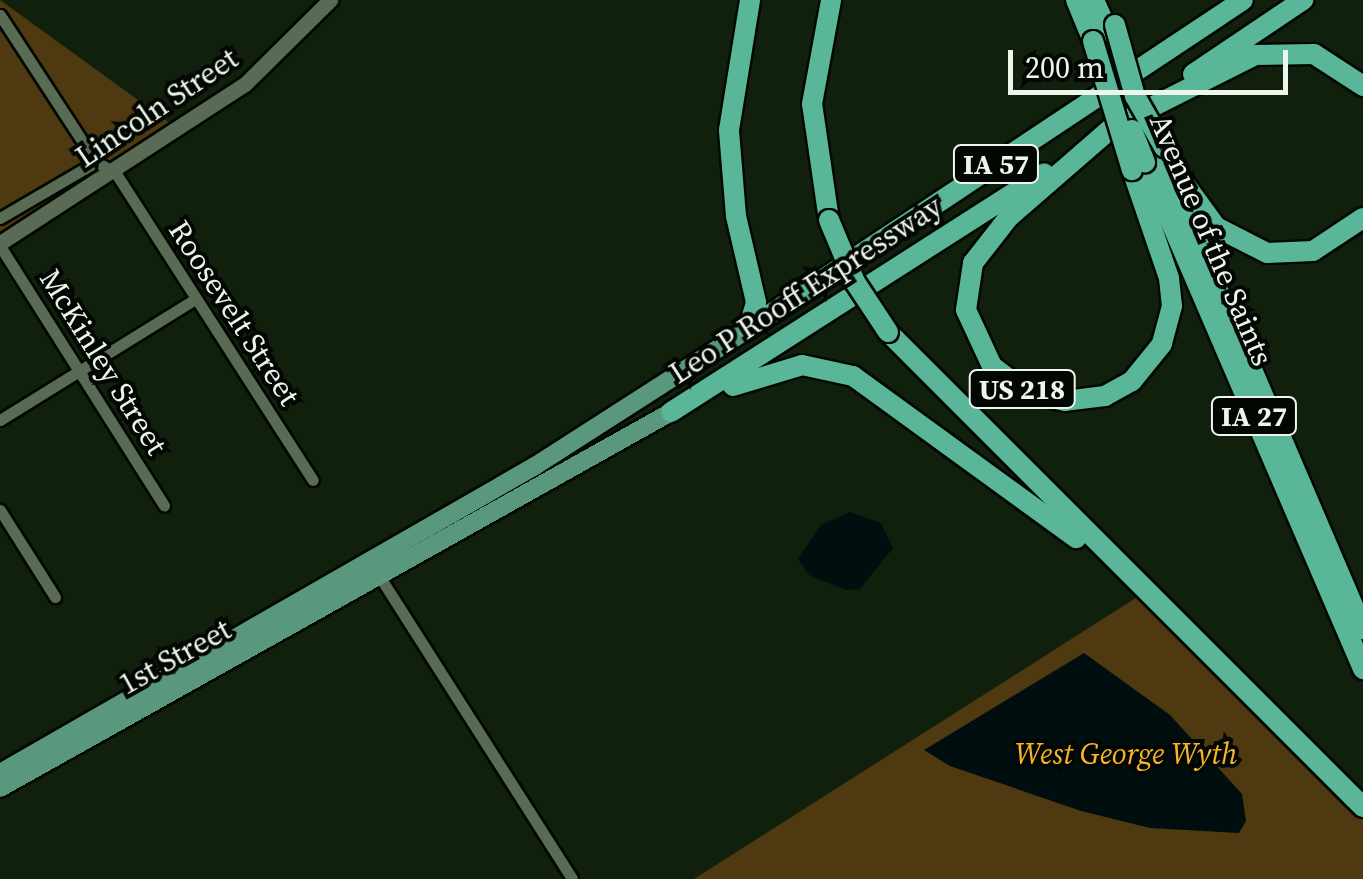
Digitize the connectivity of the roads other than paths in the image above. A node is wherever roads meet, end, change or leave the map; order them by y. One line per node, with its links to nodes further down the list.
1 (330, 0): 17 (main road, Lincoln Street)
2 (750, 0): 22 (highway)
3 (830, 0): 31 (highway, bridge)
4 (1076, 0): 11 (highway, Avenue of the Saints)
5 (1094, 0): 11 (highway, Avenue of the Saints / IA 27)
6 (1108, 0): 11 (highway)
7 (1223, 0): 12 (highway)
8 (1244, 0): 12 (highway, Leo P Rooff Expressway / IA 57)
9 (1304, 0): 14 (highway, Leo P Rooff Expressway / US 218)
10 (0, 14): 16 (street)
11 (1105, 32): 15 (highway, Avenue of the Saints / IA 27, bridge); 15 (highway, Avenue of the Saints / IA 27, bridge)
12 (1149, 62): 22 (highway, Leo P Rooff Expressway / IA 57)
13 (1363, 86): 14 (highway)
14 (1114, 126): 15 (highway, US 218); 24 (highway, Leo P Rooff Expressway / IA 57)
15 (1150, 158): 19 (highway); 32 (highway, Avenue of the Saints / IA 27); 33 (highway, Avenue of the Saints / IA 27)
16 (96, 162): 17 (street); 18 (street)
17 (115, 172): 20 (main road, Lincoln Street); 21 (street, Roosevelt Street)
18 (0, 218)
19 (1363, 218)
20 (0, 245): 23 (street, McKinley Street)
21 (195, 299): 23 (street); 26 (street, Roosevelt Street)
22 (748, 329): 29 (main road, Leo P Rooff Expressway / IA 57)
23 (77, 371): 25 (street); 27 (street, McKinley Street)
24 (671, 412): 29 (main road, Leo P Rooff Expressway / IA 57); 31 (highway)
25 (0, 420)
26 (313, 480)
27 (164, 506)
28 (0, 510): 30 (street)
29 (375, 568): 34 (main road, 1st Street); 35 (main road, 1st Street); 37 (street)
30 (55, 597)
31 (1178, 626): 36 (highway)
32 (1363, 629)
33 (1363, 669)
34 (0, 773)
35 (0, 788)
36 (1363, 807)
37 (572, 879)

